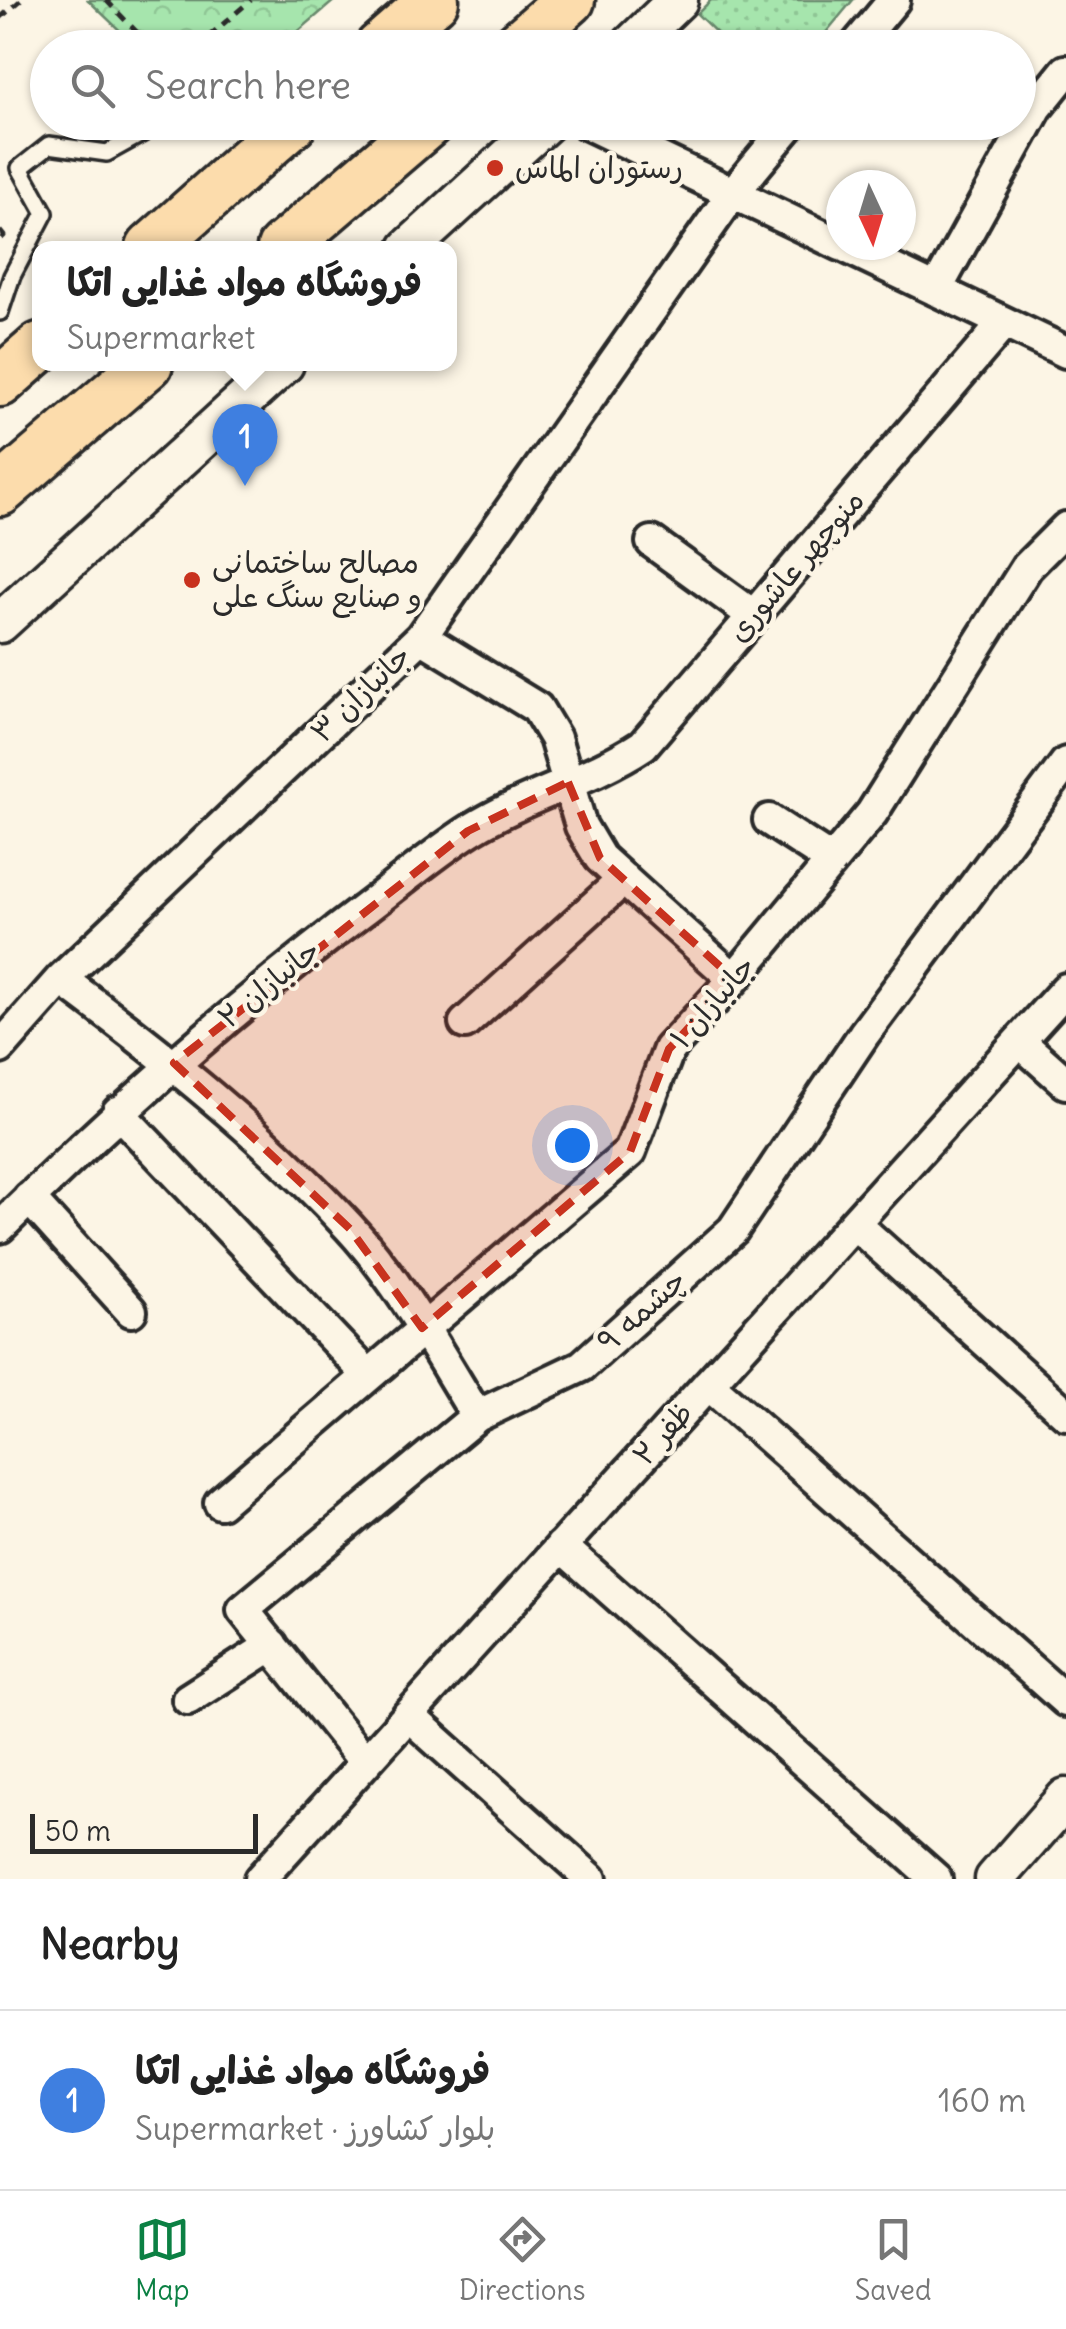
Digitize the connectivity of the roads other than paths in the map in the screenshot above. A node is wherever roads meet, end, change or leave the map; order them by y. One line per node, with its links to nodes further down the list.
1 (434, 0): 5 (main road)
2 (570, 0): 6 (main road)
3 (678, 0): 7 (street)
4 (894, 0): 8 (street)
5 (400, 30)
6 (536, 30)
7 (647, 30)
8 (869, 30)
9 (1066, 71): 10 (street)
10 (1036, 109)
11 (130, 140): 25 (lane)
12 (274, 140): 20 (main road)
13 (408, 140): 21 (main road)
14 (527, 140): 22 (street)
15 (622, 140): 18 (street)
16 (777, 140): 18 (street, جانبازان ۳)
17 (1019, 140): 24 (street)
18 (733, 193): 19 (street); 37 (street, جانبازان ۳)
19 (826, 238)
20 (159, 241)
21 (290, 241)
22 (417, 241)
23 (873, 260): 24 (street)
24 (936, 290): 26 (street)
25 (0, 312)
26 (1004, 323): 27 (street); 35 (street, منوچهر عاشوری)
27 (1066, 352)
28 (32, 354): 31 (main road)
29 (140, 371): 32 (main road)
30 (276, 371): 36 (street)
31 (0, 382)
32 (0, 491)
33 (1066, 528): 41 (street, جانبازان ۱)
34 (652, 542): 35 (street)
35 (754, 616): 39 (street, منوچهر عاشوری)
36 (0, 623)
37 (421, 637): 39 (street); 43 (street, جانبازان ۳)
38 (1066, 762): 60 (street, چشمه ۹)
39 (568, 782): 42 (street); 49 (street, جانبازان ۲)
40 (770, 820): 41 (street)
41 (832, 861): 44 (street, جانبازان ۱)
42 (624, 879): 44 (street); 46 (street)
43 (61, 979): 48 (street, جانبازان ۳); 49 (street)
44 (734, 979): 56 (street, جانبازان ۱)
45 (1066, 989): 47 (street, ظفر ۲)
46 (466, 1023)
47 (1019, 1041): 50 (street); 53 (street, ظفر ۲)
48 (0, 1048)
49 (174, 1063): 51 (street, جانبازان ۲); 56 (street)
50 (1066, 1083)
51 (118, 1112): 52 (street, جانبازان ۲); 57 (street)
52 (29, 1198): 54 (street, جانبازان ۲); 55 (street)
53 (854, 1224): 58 (street, ظفر ۲); 59 (street)
54 (0, 1226)
55 (130, 1312)
56 (422, 1328): 57 (street, جانبازان ۱); 60 (street)
57 (368, 1374): 61 (street, جانبازان ۱)
58 (708, 1384): 62 (street, ظفر ۲); 65 (street)
59 (1066, 1414)
60 (477, 1416): 63 (street, چشمه ۹)
61 (220, 1503)
62 (561, 1546): 66 (street, ظفر ۲); 71 (street)
63 (272, 1644): 64 (street); 67 (street, چشمه ۹)
64 (188, 1700)
65 (1066, 1701)
66 (408, 1716): 67 (street, ظفر ۲); 70 (street)
67 (365, 1762): 69 (street, ظفر ۲)
68 (1066, 1798): 72 (street)
69 (260, 1879)
70 (590, 1879)
71 (936, 1879)
72 (995, 1879)

